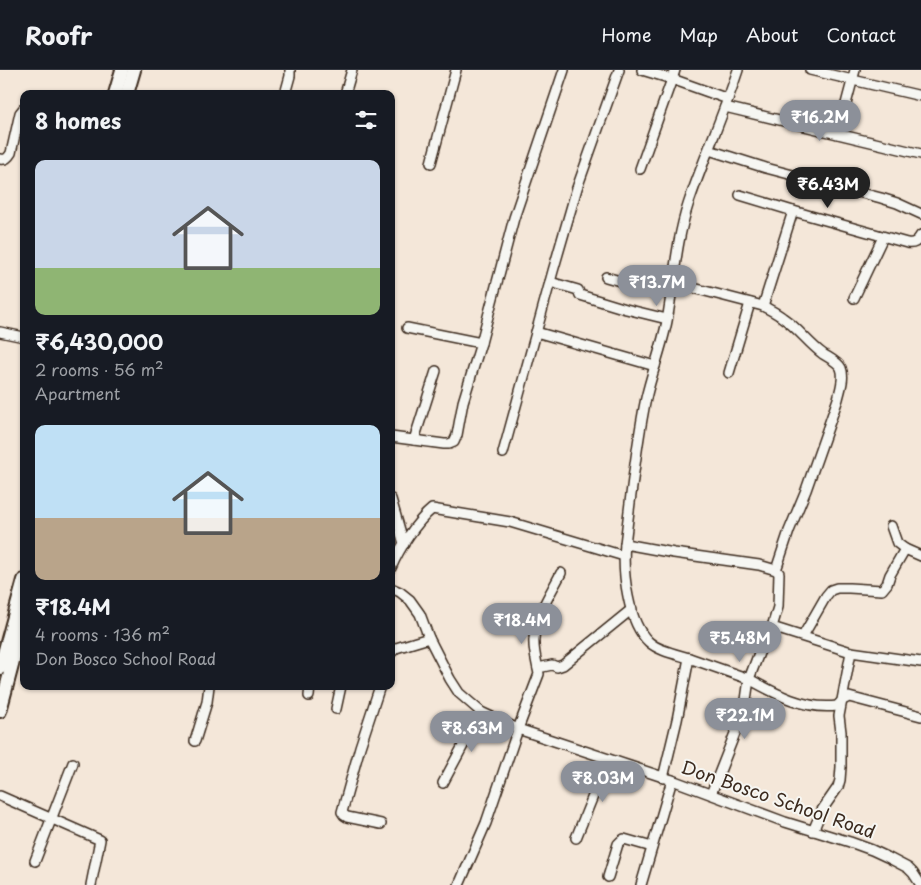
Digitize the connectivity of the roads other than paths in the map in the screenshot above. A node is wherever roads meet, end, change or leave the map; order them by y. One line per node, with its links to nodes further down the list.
1 (290, 70): 15 (street)
2 (352, 70): 16 (street)
3 (456, 70): 24 (street)
4 (564, 70): 43 (street)
5 (619, 70): 32 (street)
6 (642, 70): 11 (street)
7 (738, 70): 18 (street)
8 (810, 70): 12 (street)
9 (855, 70): 12 (street)
10 (128, 71): 13 (main road); 14 (main road)
11 (674, 74): 18 (street); 25 (street)
12 (852, 80): 17 (street); 20 (street)
13 (116, 90)
14 (127, 90)
15 (286, 90)
16 (345, 90)
17 (921, 96)
18 (727, 103): 20 (street); 21 (street)
19 (20, 112): 23 (street)
20 (838, 134): 22 (street)
21 (709, 150): 28 (street); 33 (street)
22 (921, 154)
23 (0, 159)
24 (431, 163)
25 (640, 169)
26 (740, 195): 27 (street)
27 (793, 211): 30 (street); 37 (street)
28 (921, 214)
29 (921, 235): 30 (street)
30 (883, 237): 35 (street)
31 (606, 277): 34 (street)
32 (550, 282): 38 (street); 41 (street)
33 (674, 283): 34 (street); 36 (street)
34 (672, 294): 38 (street)
35 (854, 298)
36 (750, 303): 37 (street); 46 (street)
37 (763, 306): 58 (street)
38 (667, 320): 44 (street)
39 (407, 328): 43 (street)
40 (0, 332): 42 (street)
41 (536, 332): 44 (street); 49 (street)
42 (20, 335)
43 (481, 343): 48 (street)
44 (655, 366): 53 (street)
45 (436, 371): 48 (street)
46 (729, 373)
47 (395, 438): 48 (street)
48 (414, 440)
49 (503, 453)
50 (395, 513): 52 (street)
51 (891, 526): 54 (street)
52 (404, 544): 55 (street); 57 (street)
53 (625, 544): 55 (street); 58 (street)
54 (905, 549): 56 (street); 65 (street)
55 (624, 556): 62 (street)
56 (921, 556)
57 (395, 559)
58 (776, 570): 63 (street)
59 (561, 573): 72 (street)
60 (395, 590): 66 (street, Don Bosco School Road)
61 (20, 595): 71 (main road)
62 (632, 609): 69 (street); 72 (street)
63 (772, 627): 65 (street); 73 (street)
64 (20, 635): 79 (main road)
65 (803, 636): 68 (street)
66 (429, 638): 67 (street); 80 (street, Don Bosco School Road)
67 (395, 649)
68 (851, 652): 70 (street); 77 (street)
69 (689, 658): 73 (street); 86 (street)
70 (921, 662)
71 (0, 668)
72 (538, 668): 82 (street)
73 (749, 679): 77 (street); 88 (street)
74 (208, 690): 83 (street)
75 (340, 690): 78 (street)
76 (379, 690): 91 (street)
77 (843, 700): 81 (street); 92 (street)
78 (336, 709)
79 (0, 711)
80 (481, 712): 82 (street, Don Bosco School Road); 87 (street)
81 (921, 716)
82 (518, 729): 84 (street, Don Bosco School Road); 98 (street)
83 (196, 741)
84 (608, 760): 86 (street, Don Bosco School Road); 93 (street)
85 (73, 764): 90 (street)
86 (667, 779): 88 (street, Don Bosco School Road); 94 (street)
87 (443, 783)
88 (710, 794): 92 (street, Don Bosco School Road)
89 (0, 796): 90 (street)
90 (52, 819): 95 (street); 97 (street)
91 (381, 824)
92 (813, 831): 100 (street, Don Bosco School Road)
93 (576, 838)
94 (652, 847): 96 (street); 99 (street)
95 (35, 860)
96 (608, 877)
97 (91, 885)
98 (459, 885)
99 (641, 885)
100 (921, 885)

